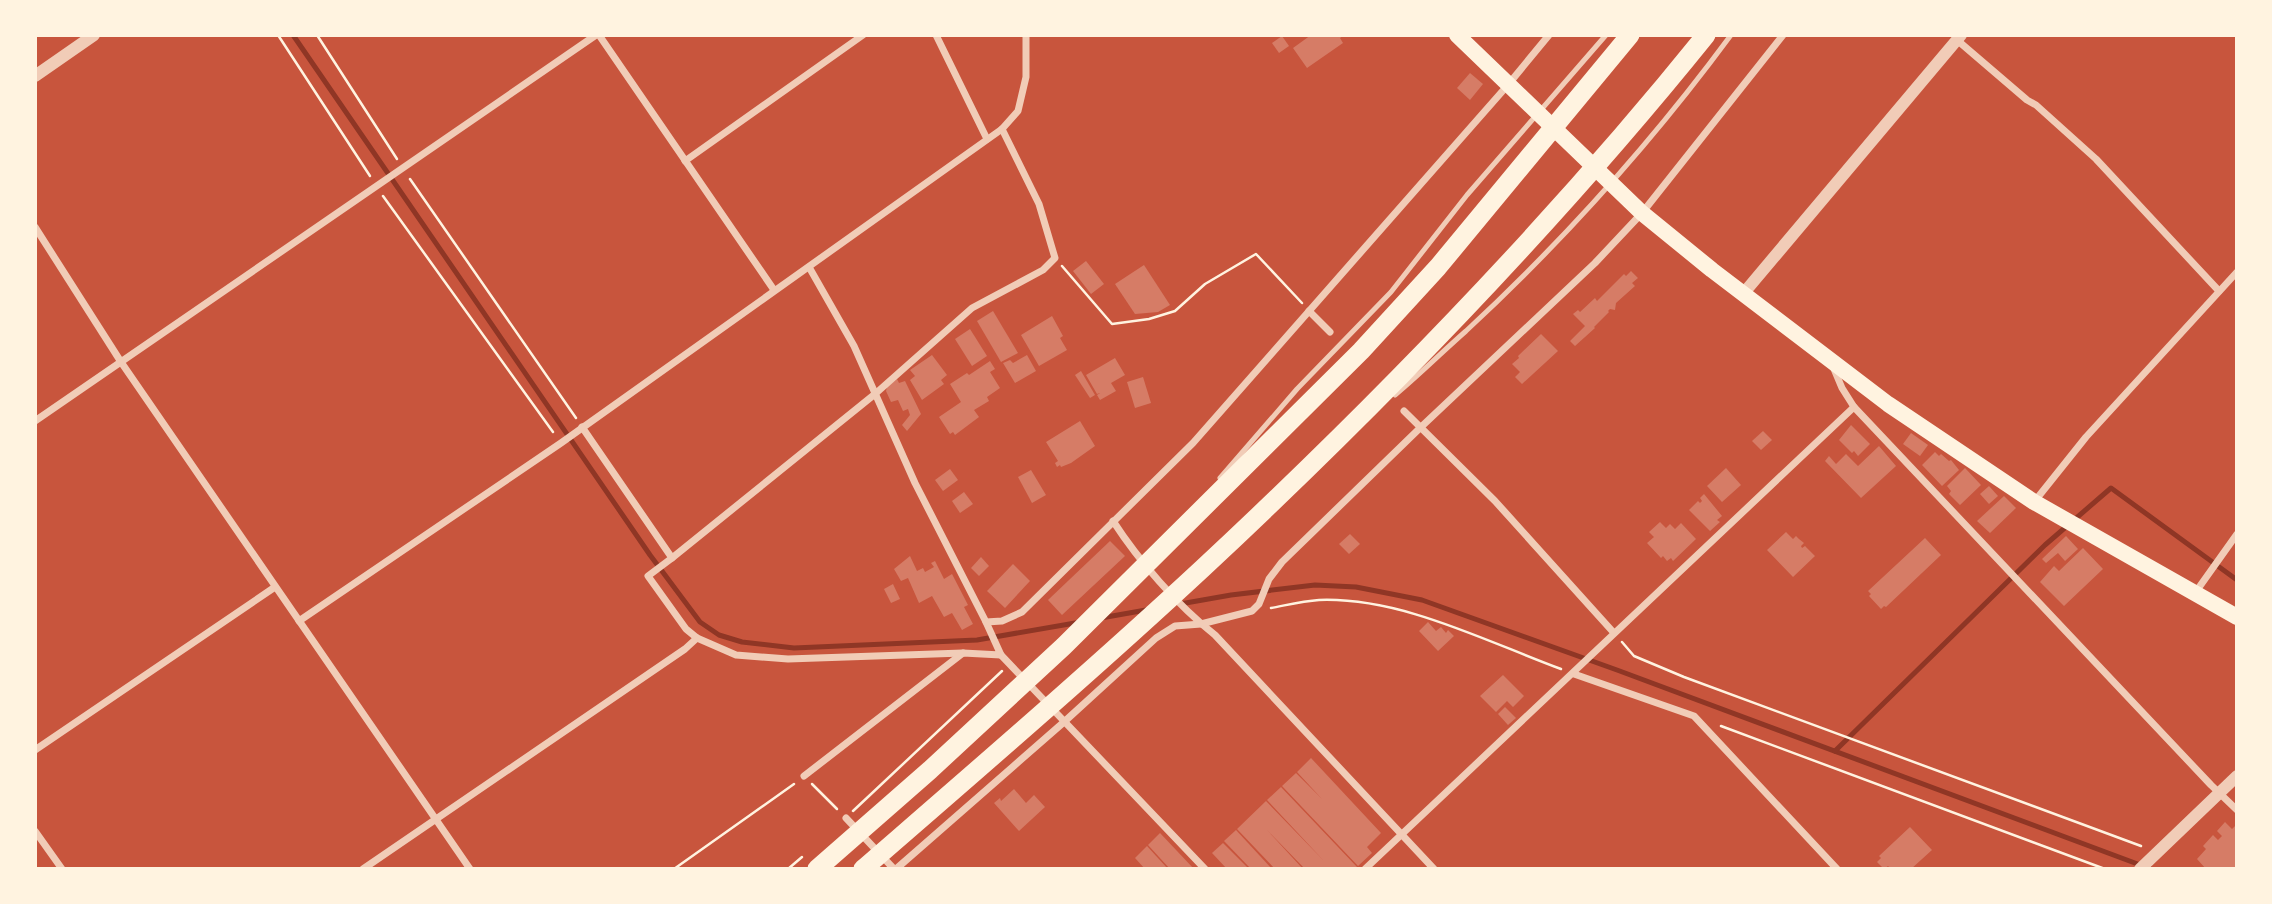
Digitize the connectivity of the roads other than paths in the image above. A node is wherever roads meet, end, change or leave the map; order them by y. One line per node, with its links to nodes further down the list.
1 (94, 35): 14 (street)
2 (597, 35): 18 (street); 28 (street)
3 (863, 35): 18 (street)
4 (936, 35): 17 (street)
5 (1026, 35): 16 (street)
6 (1457, 35): 15 (main road)
7 (1549, 35): 15 (street)
8 (1606, 35): 39 (lane)
9 (1630, 35): 39 (highway)
10 (1706, 35): 36 (highway)
11 (1731, 35): 36 (lane)
12 (1783, 35): 19 (street)
13 (1959, 37): 24 (street); 25 (street)
14 (35, 76)
15 (1507, 86): 19 (main road); 26 (street)
16 (1002, 129): 17 (street); 30 (street)
17 (986, 139): 21 (street)
18 (685, 161): 23 (street)
19 (1642, 213): 25 (main road); 35 (street)
20 (35, 227): 28 (street)
21 (809, 267): 23 (street); 30 (street)
22 (2237, 272): 24 (street)
23 (774, 290): 34 (street)
24 (2219, 291): 37 (street)
25 (1743, 294): 29 (main road)
26 (1309, 311): 27 (street); 38 (street)
27 (1330, 332)
28 (121, 362): 33 (street); 42 (street)
29 (1832, 362): 31 (street); 37 (main road)
30 (875, 394): 41 (street); 46 (street)
31 (1854, 407): 48 (street); 57 (street)
32 (1404, 411): 35 (street)
33 (35, 421)
34 (582, 427): 41 (street); 45 (street)
35 (1420, 428): 47 (street); 48 (street)
36 (1329, 447): 67 (highway)
37 (2034, 502): 43 (main road)
38 (1113, 521): 46 (street); 47 (street)
39 (1191, 521): 63 (highway)
40 (2237, 534): 43 (street)
41 (672, 558): 49 (street)
42 (275, 587): 45 (street); 54 (street)
43 (2194, 593): 44 (main road)
44 (2237, 617)
45 (299, 621): 60 (street)
46 (986, 622): 51 (street)
47 (1201, 624): 53 (street); 62 (street)
48 (1614, 633): 52 (street)
49 (697, 638): 50 (street); 60 (street)
50 (963, 653): 51 (street); 55 (street)
51 (1000, 653): 53 (street)
52 (1574, 674): 62 (street); 72 (street)
53 (1065, 722): 68 (street); 69 (street)
54 (35, 750)
55 (804, 776)
56 (2237, 776): 57 (street)
57 (2219, 793): 58 (street); 73 (street)
58 (2237, 810)
59 (846, 818): 68 (street)
60 (435, 820): 65 (street); 66 (street)
61 (35, 831): 64 (street)
62 (1402, 835): 70 (street); 71 (street)
63 (812, 860)
64 (62, 869)
65 (363, 869)
66 (470, 869)
67 (863, 869)
68 (895, 869)
69 (1205, 869)
70 (1366, 869)
71 (1434, 869)
72 (1837, 869)
73 (2140, 869)

